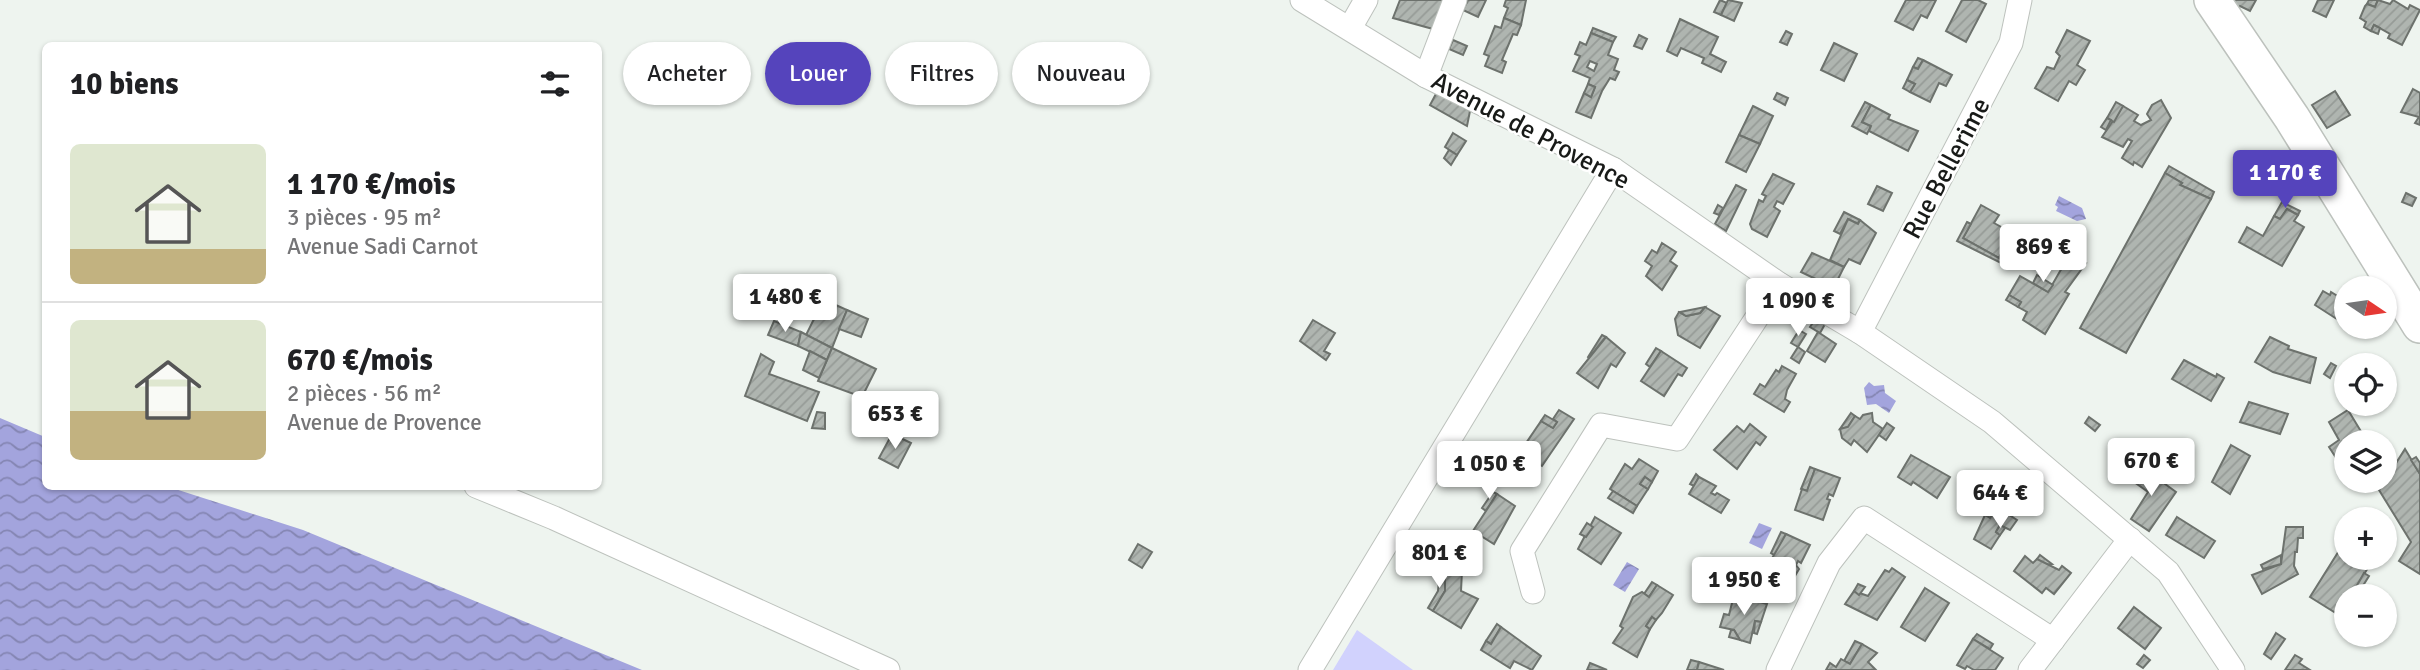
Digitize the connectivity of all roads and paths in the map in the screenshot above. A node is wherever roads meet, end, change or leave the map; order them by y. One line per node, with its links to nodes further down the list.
1 (1302, 0): 6 (street, Avenue de Provence)
2 (1366, 0): 6 (street)
3 (1455, 0): 7 (street)
4 (2020, 0): 11 (street, Rue Bellerime)
5 (2212, 0): 10 (main road)
6 (1350, 28): 7 (street, Avenue de Provence)
7 (1426, 76): 8 (street, Avenue de Provence)
8 (1613, 169): 9 (street, Avenue de Provence); 17 (street)
9 (1779, 284): 11 (street, Avenue de Provence); 14 (street)
10 (2420, 325)
11 (1860, 332): 13 (street, Avenue de Provence)
12 (486, 490): 16 (street)
13 (2130, 539): 15 (street); 20 (street, Avenue de Provence)
14 (1533, 592)
15 (2053, 640): 18 (street); 19 (street)
16 (888, 670)
17 (1310, 670)
18 (1778, 670)
19 (2030, 670)
20 (2232, 670)

